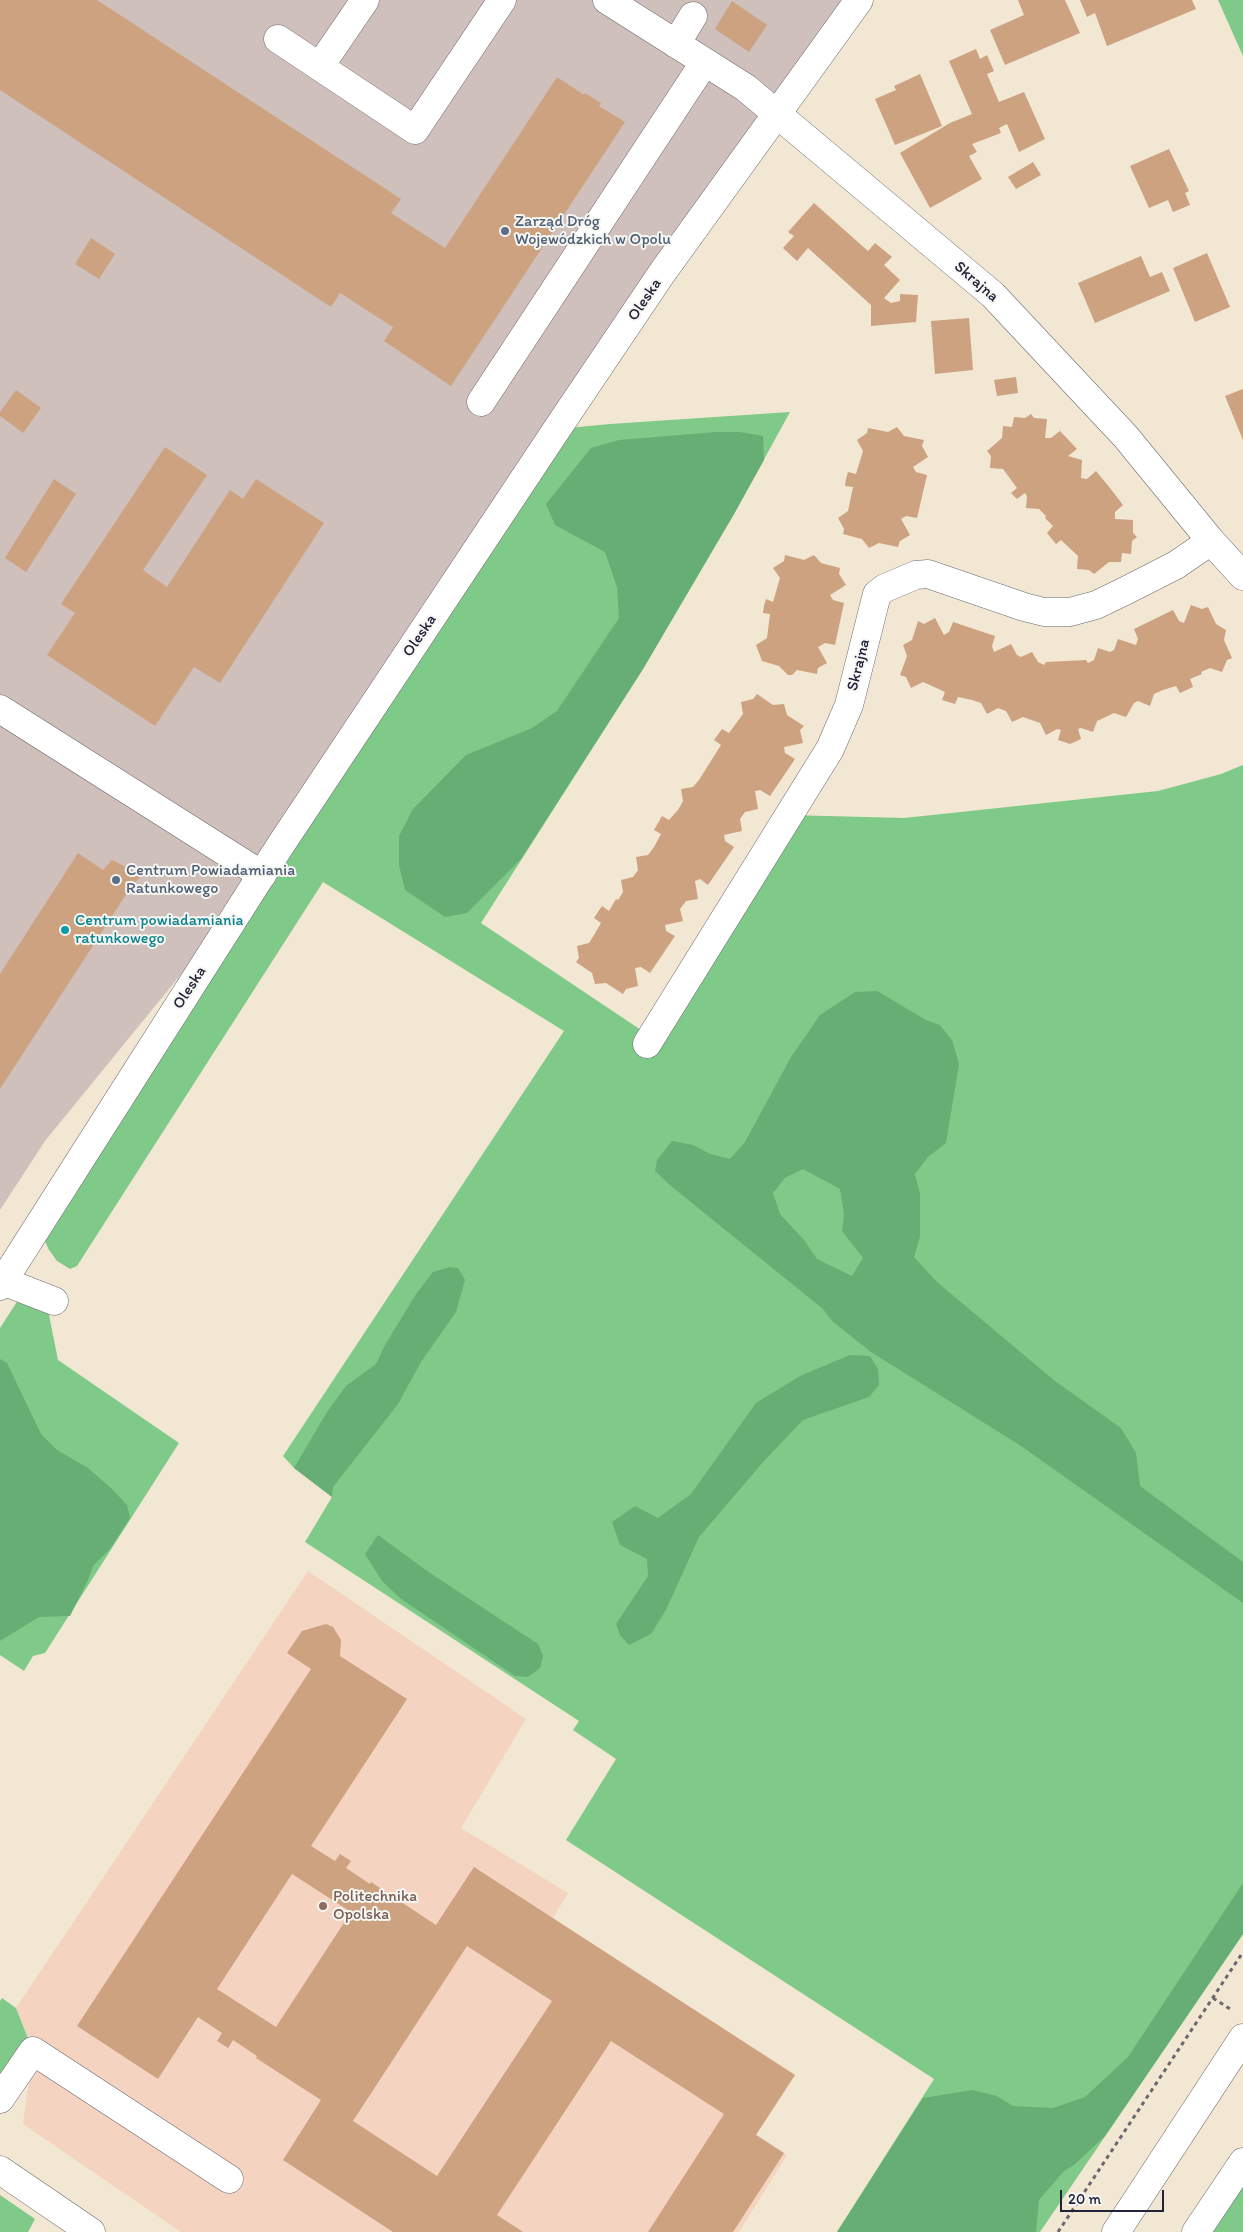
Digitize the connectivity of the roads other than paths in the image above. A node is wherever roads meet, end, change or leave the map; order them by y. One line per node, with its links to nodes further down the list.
1 (365, 0): 9 (street)
2 (502, 0): 9 (street)
3 (606, 0): 7 (street, Skrajna)
4 (859, 0): 10 (street, Oleska)
5 (693, 16): 7 (street)
6 (278, 38): 9 (street)
7 (676, 44): 8 (street, Skrajna)
8 (704, 63): 10 (street, Skrajna); 11 (street)
9 (320, 66)
10 (777, 113): 12 (street, Skrajna); 15 (street, Oleska)
11 (481, 402)
12 (1211, 541): 13 (street, Skrajna); 16 (street, Skrajna)
13 (1243, 576)
14 (0, 709): 15 (street)
15 (262, 876): 17 (street, Oleska)
16 (647, 1044)
17 (1, 1282): 18 (street)
18 (54, 1301)
19 (1239, 2025): 26 (street)
20 (0, 2099): 23 (street)
21 (1243, 2162): 27 (street)
22 (0, 2170): 24 (street)
23 (229, 2179)
24 (57, 2223): 25 (street)
25 (91, 2232)
26 (1116, 2232)
27 (1196, 2232)

